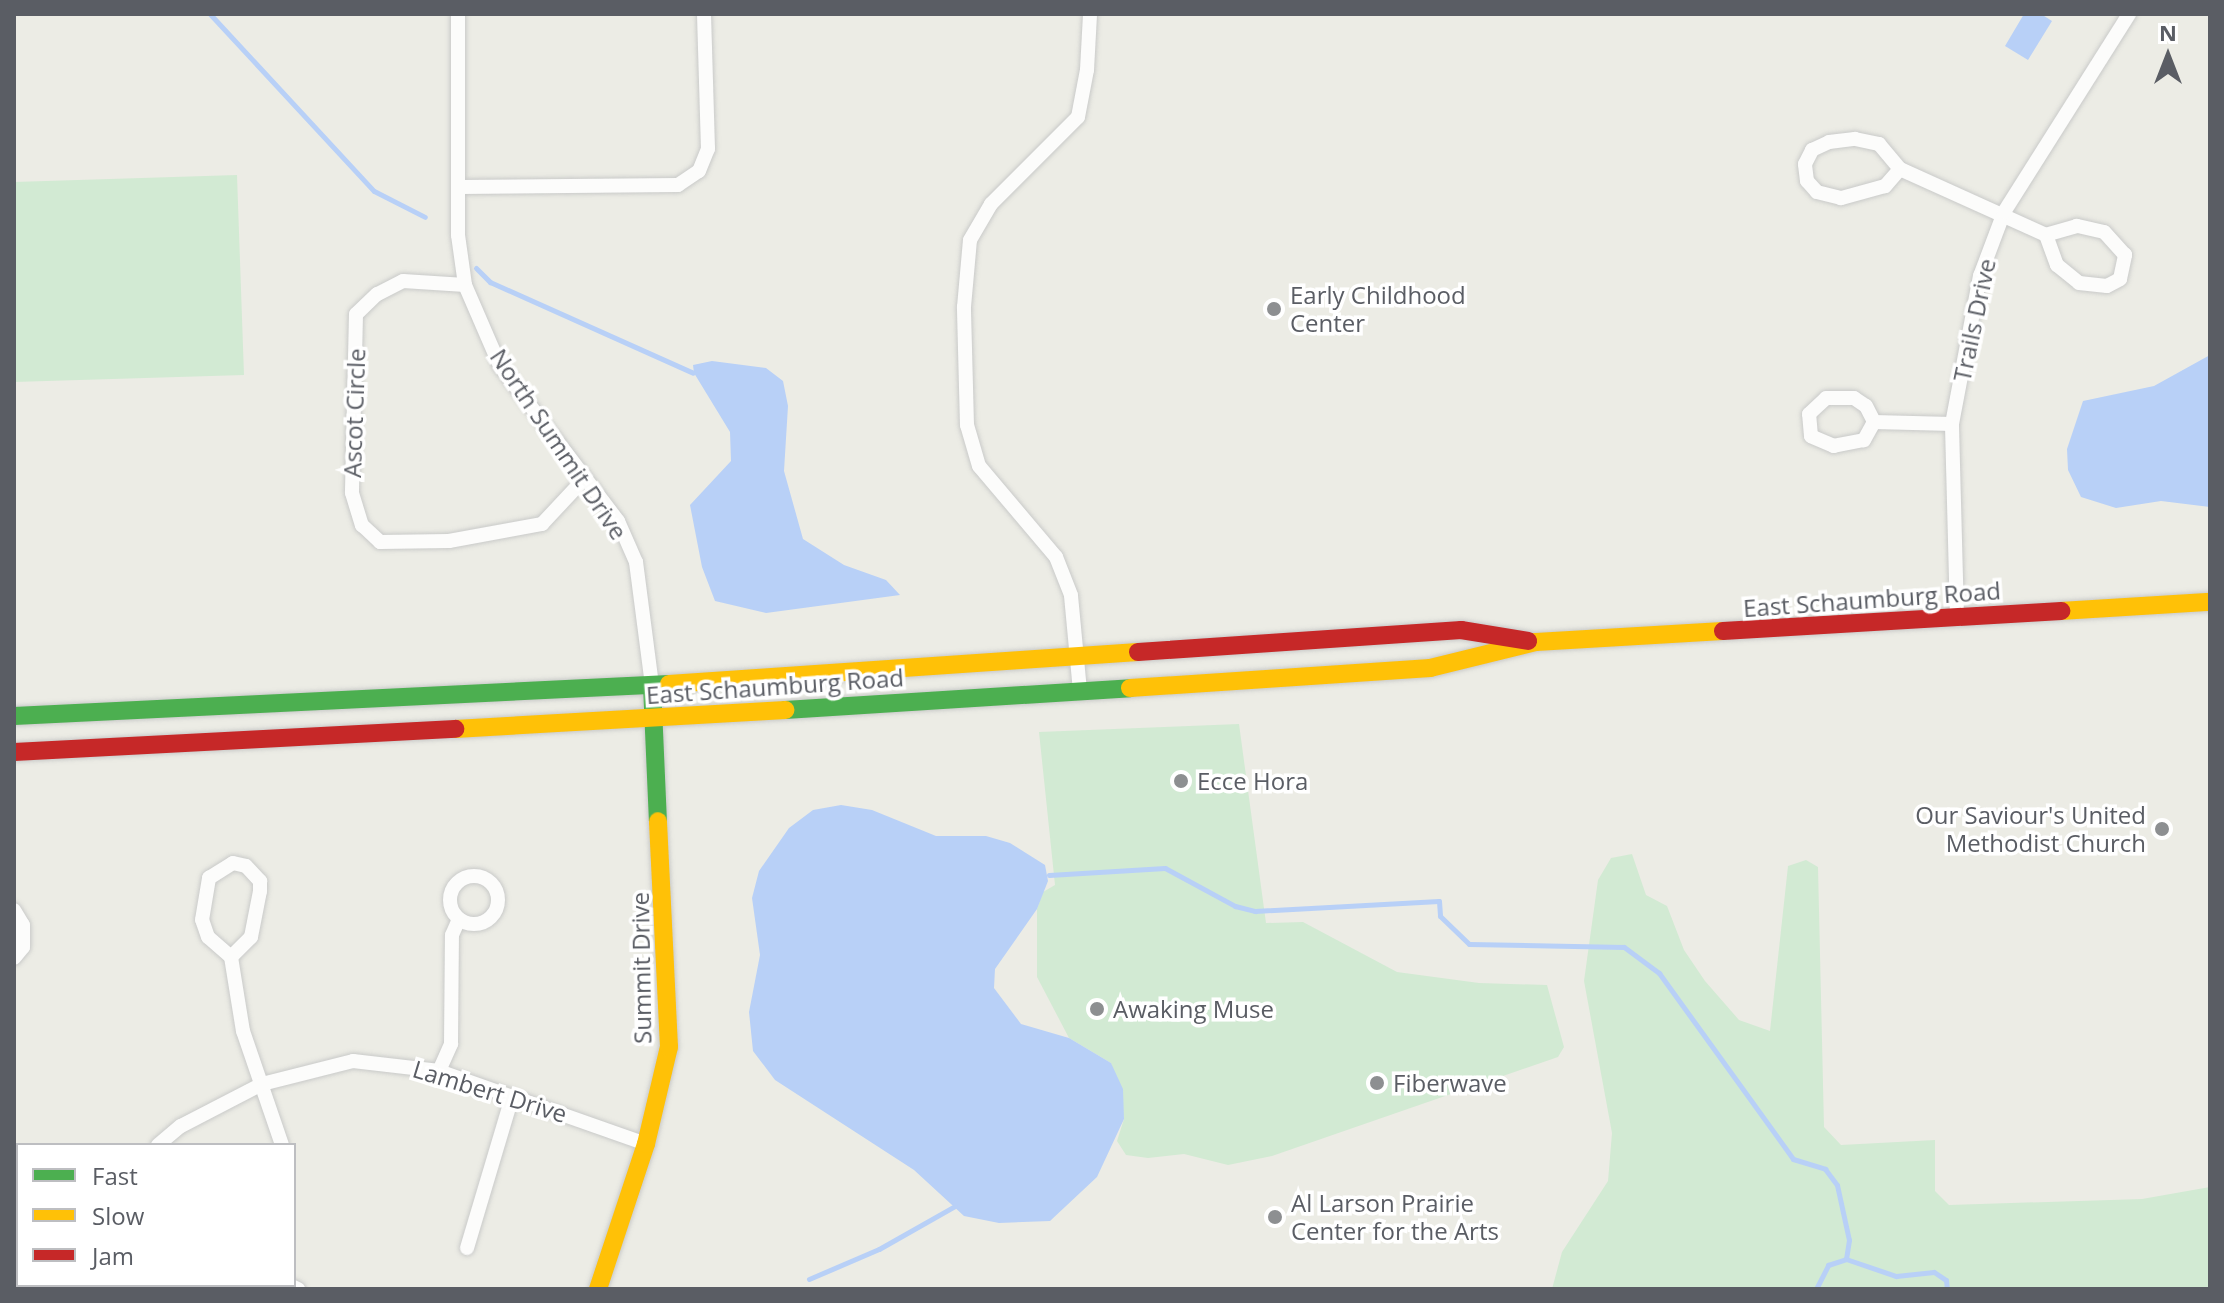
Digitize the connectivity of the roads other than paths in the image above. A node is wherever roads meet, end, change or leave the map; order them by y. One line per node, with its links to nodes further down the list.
1 (458, 14): 6 (street, North Summit Drive)
2 (704, 14): 6 (street)
3 (1090, 14): 16 (street)
4 (2129, 14): 7 (street, Trails Drive)
5 (1900, 169): 5 (street); 7 (street)
6 (460, 187): 9 (street, North Summit Drive)
7 (2004, 212): 8 (street); 11 (street, Trails Drive)
8 (2046, 235): 8 (street)
9 (465, 285): 12 (street, North Summit Drive); 12 (street, Ascot Circle)
10 (1874, 422): 10 (street); 11 (street)
11 (1952, 424): 14 (street, Trails Drive)
12 (584, 479): 17 (street, North Summit Drive)
13 (2210, 602): 14 (main road, East Schaumburg Road)
14 (1957, 617): 15 (main road, East Schaumburg Road)
15 (1536, 642): 16 (main road, East Schaumburg Road); 18 (main road, East Schaumburg Road)
16 (1077, 657): 17 (main road, East Schaumburg Road); 18 (street)
17 (652, 685): 19 (main road, East Schaumburg Road); 20 (main road, Summit Drive)
18 (1080, 691): 20 (main road, East Schaumburg Road)
19 (14, 716)
20 (655, 719): 21 (main road, East Schaumburg Road); 31 (main road, Summit Drive)
21 (14, 752)
22 (14, 910): 25 (street)
23 (459, 919): 26 (street)
24 (231, 957): 24 (street); 27 (street)
25 (14, 958)
26 (439, 1071): 27 (street, Lambert Drive); 28 (street, Lambert Drive)
27 (262, 1084): 29 (street, Lambert Drive); 30 (street)
28 (512, 1097): 31 (street, Lambert Drive); 32 (street)
29 (160, 1143)
30 (281, 1143)
31 (646, 1144): 35 (main road, Summit Drive)
32 (467, 1248)
33 (287, 1289): 34 (street)
34 (298, 1289)
35 (598, 1289)

